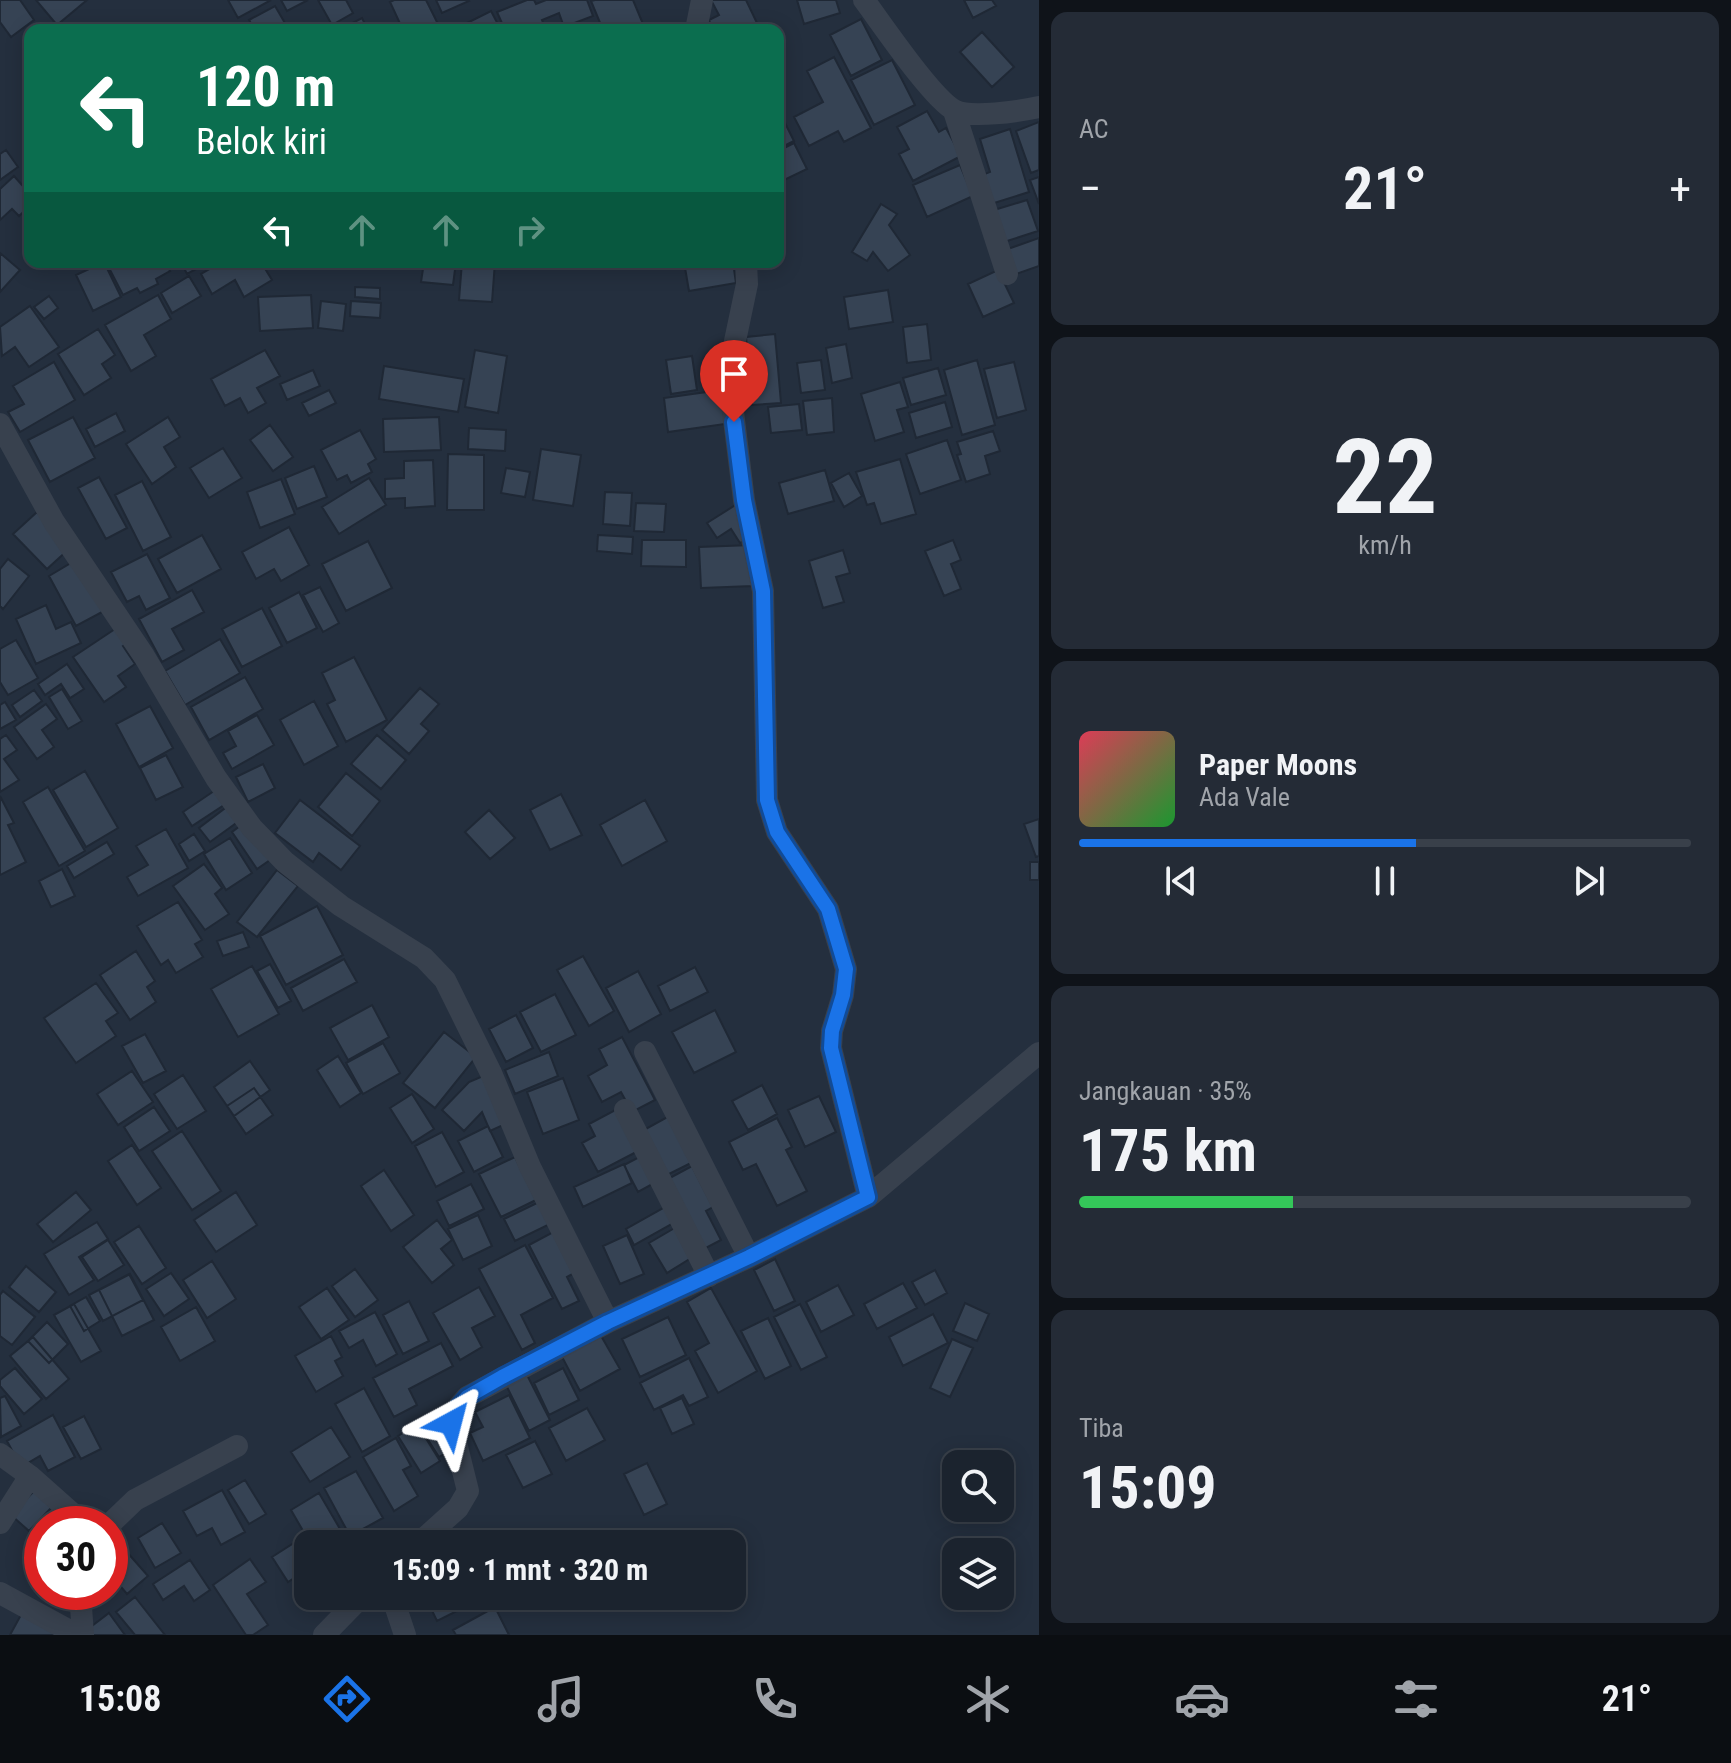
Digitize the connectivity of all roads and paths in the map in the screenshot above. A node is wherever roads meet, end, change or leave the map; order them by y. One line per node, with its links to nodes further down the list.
1 (702, 0): 3 (street)
2 (864, 0): 5 (street)
3 (697, 24)
4 (1039, 107): 5 (street)
5 (954, 111): 7 (street)
6 (746, 268): 12 (street)
7 (1007, 274)
8 (0, 424): 15 (street)
9 (645, 1052): 13 (street)
10 (1039, 1053): 12 (street)
11 (625, 1110): 14 (street)
12 (868, 1197): 13 (street)
13 (749, 1257): 14 (street)
14 (709, 1276): 15 (street)
15 (608, 1322): 22 (street)
16 (237, 1446): 20 (street)
17 (0, 1454): 18 (street)
18 (30, 1476): 19 (street); 21 (street)
19 (64, 1506)
20 (128, 1507)
21 (0, 1523)
22 (434, 1530)
23 (0, 1593): 27 (street)
24 (81, 1610): 27 (street)
25 (348, 1610): 28 (street)
26 (397, 1610): 29 (street)
27 (80, 1635)
28 (324, 1635)
29 (405, 1635)

